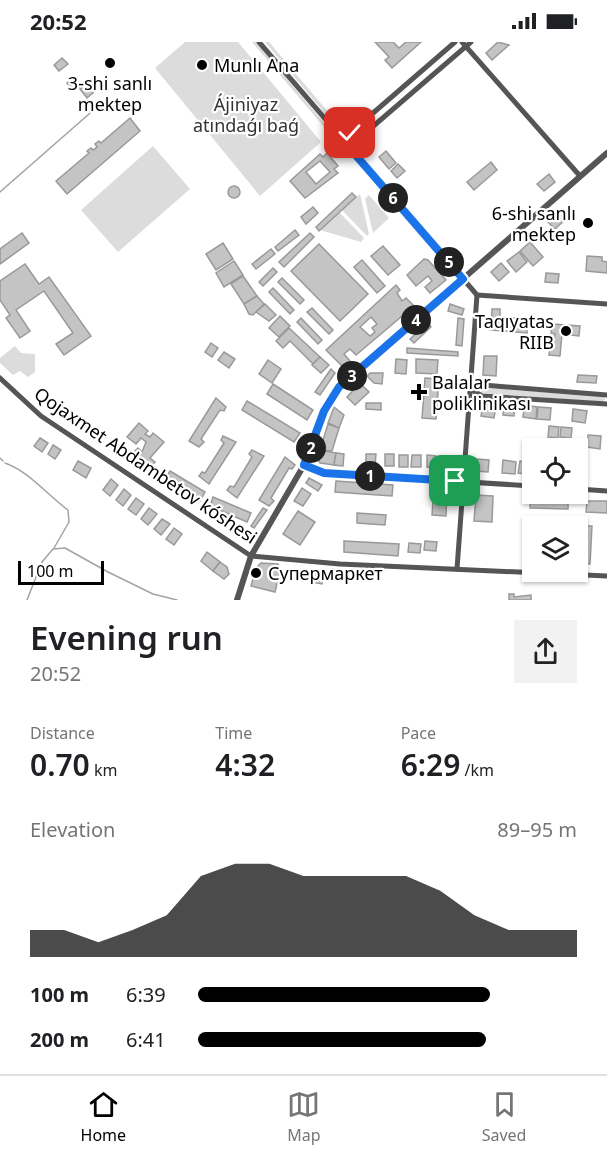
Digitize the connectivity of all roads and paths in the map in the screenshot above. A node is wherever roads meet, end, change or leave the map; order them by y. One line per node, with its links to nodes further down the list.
1 (259, 42): 4 (street)
2 (455, 42): 4 (street)
3 (466, 43): 4 (street); 6 (street)
4 (346, 144): 7 (street)
5 (607, 153): 6 (street)
6 (580, 176): 7 (street)
7 (463, 279): 8 (street); 14 (street)
8 (477, 295): 9 (street); 11 (street)
9 (607, 304)
10 (0, 378): 19 (street, Qojaxmet Abdambetov kóshesi)
11 (470, 388): 12 (street); 13 (street); 15 (street)
12 (607, 395)
13 (607, 404)
14 (304, 465): 15 (street); 19 (street)
15 (462, 481): 16 (street); 20 (street)
16 (522, 485)
17 (588, 490): 18 (street)
18 (607, 491)
19 (251, 556): 20 (street, Qojaxmet Abdambetov kóshesi); 22 (street)
20 (457, 569): 21 (street, Qojaxmet Abdambetov kóshesi)
21 (607, 576)
22 (237, 600)

